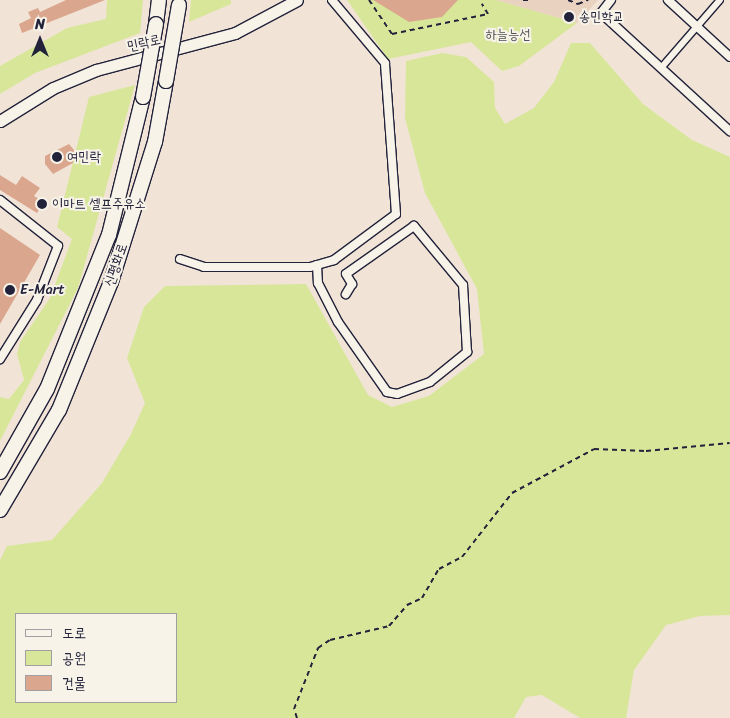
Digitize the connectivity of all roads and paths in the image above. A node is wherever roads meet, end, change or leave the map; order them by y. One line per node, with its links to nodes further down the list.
1 (297, 0): 17 (main road, 민락로)
2 (332, 0): 21 (street)
3 (369, 0): 12 (path)
4 (523, 0): 5 (path)
5 (529, 0)
6 (568, 0): 7 (path)
7 (588, 0)
8 (611, 0): 16 (street)
9 (668, 0): 14 (street)
10 (720, 0): 14 (street)
11 (180, 2): 26 (highway, 신평화로, bridge)
12 (482, 4)
13 (158, 9): 25 (highway, 신평화로, bridge)
14 (696, 25): 15 (street); 16 (street)
15 (730, 57)
16 (660, 68): 18 (street)
17 (0, 121)
18 (730, 131)
19 (0, 200): 23 (street)
20 (180, 259): 21 (street)
21 (317, 265): 22 (street)
22 (346, 294)
23 (0, 359)
24 (730, 443): 27 (path)
25 (0, 472)
26 (0, 510)
27 (297, 718)

